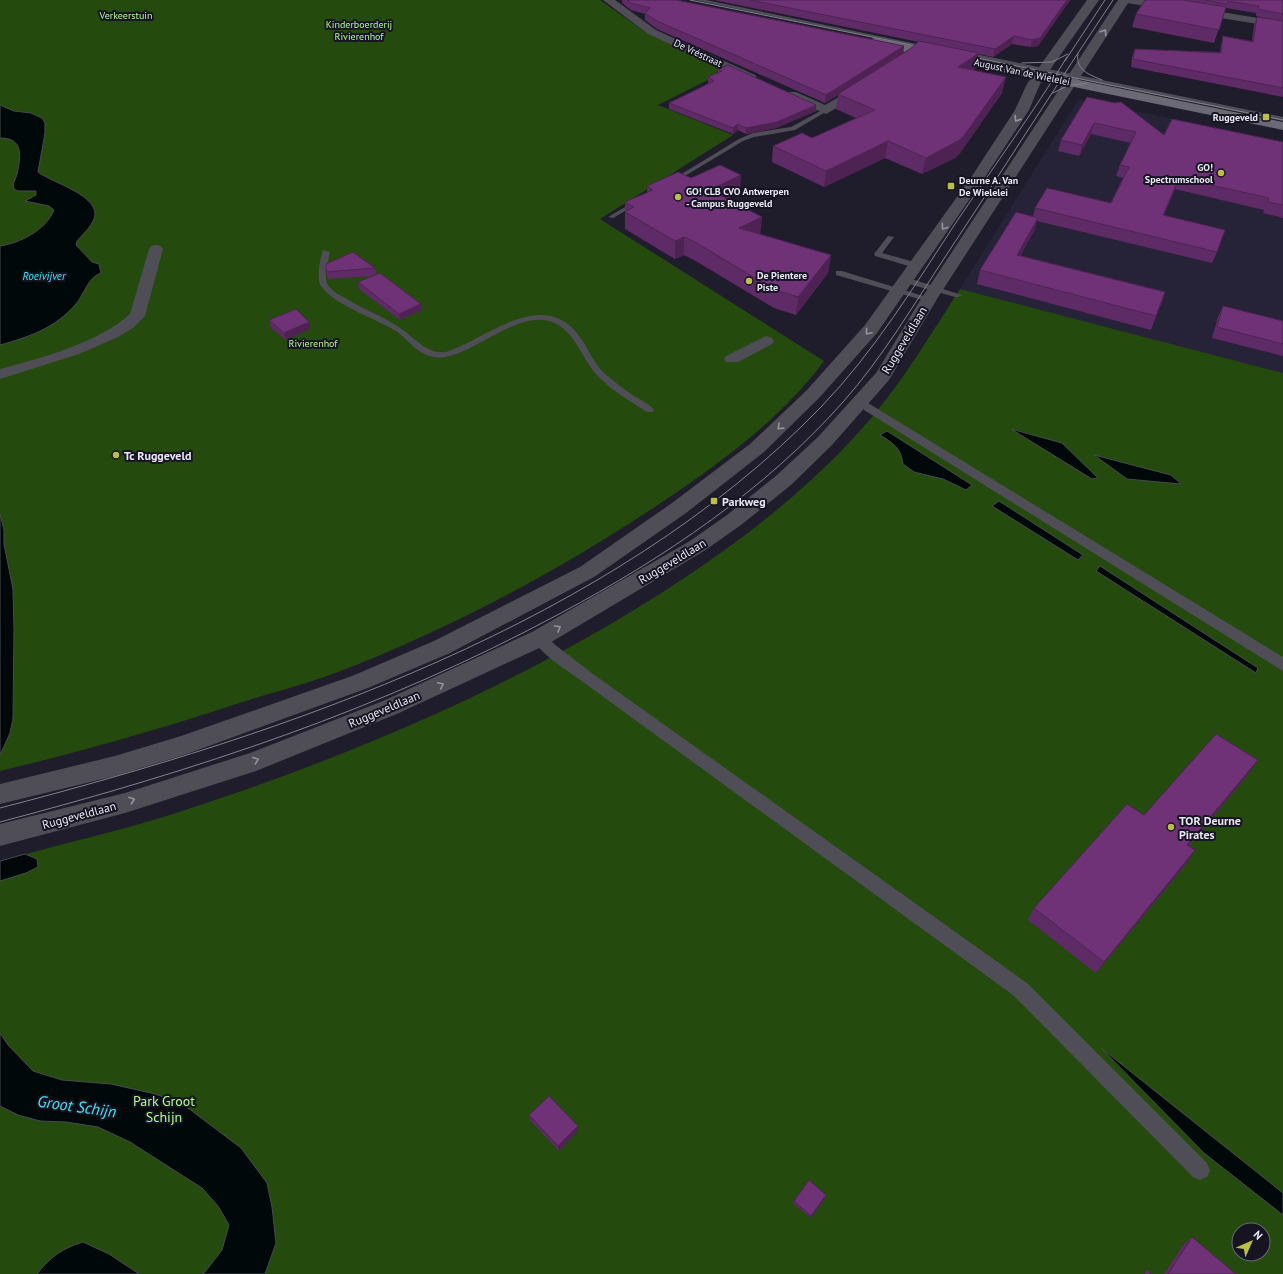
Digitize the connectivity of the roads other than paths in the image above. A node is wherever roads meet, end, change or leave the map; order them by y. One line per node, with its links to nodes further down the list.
1 (608, 0): 14 (street, De Vréstraat)
2 (726, 0): 7 (main road)
3 (1093, 0): 11 (street)
4 (1126, 0): 6 (street); 12 (street, Ruggeveldlaan, one-way to 4)
5 (694, 2): 9 (main road, August Van de Wielelei); 11 (lane, August Van de Wielelei)
6 (1283, 25)
7 (940, 43)
8 (955, 46): 11 (main road, August Van de Wielelei)
9 (916, 50): 10 (street); 11 (main road, August Van de Wielelei)
10 (903, 61)
11 (1044, 70): 12 (main road, August Van de Wielelei); 27 (street, one-way to 27)
12 (1074, 76): 17 (main road, August Van de Wielelei); 18 (lane, August Van de Wielelei); 19 (main road, August Van de Wielelei); 28 (street, Ruggeveldlaan)
13 (871, 81): 16 (street)
14 (764, 83)
15 (778, 89): 16 (street)
16 (826, 110): 20 (lane)
17 (1283, 112)
18 (1283, 119)
19 (1283, 126)
20 (663, 186)
21 (644, 198): 22 (lane)
22 (611, 217)
23 (890, 237): 27 (lane)
24 (156, 249): 32 (street)
25 (326, 252): 34 (lane)
26 (839, 273): 27 (lane)
27 (906, 278): 28 (lane); 28 (lane); 37 (street, one-way to 37)
28 (933, 294): 29 (lane); 35 (street, Ruggeveldlaan, one-way to 28)
29 (958, 295)
30 (766, 341): 31 (street)
31 (732, 359)
32 (0, 374)
33 (868, 407): 36 (street)
34 (650, 410)
35 (540, 638): 38 (street, Ruggeveldlaan, one-way to 35); 39 (street)
36 (1283, 665)
37 (0, 794)
38 (0, 835)
39 (1200, 1170)

